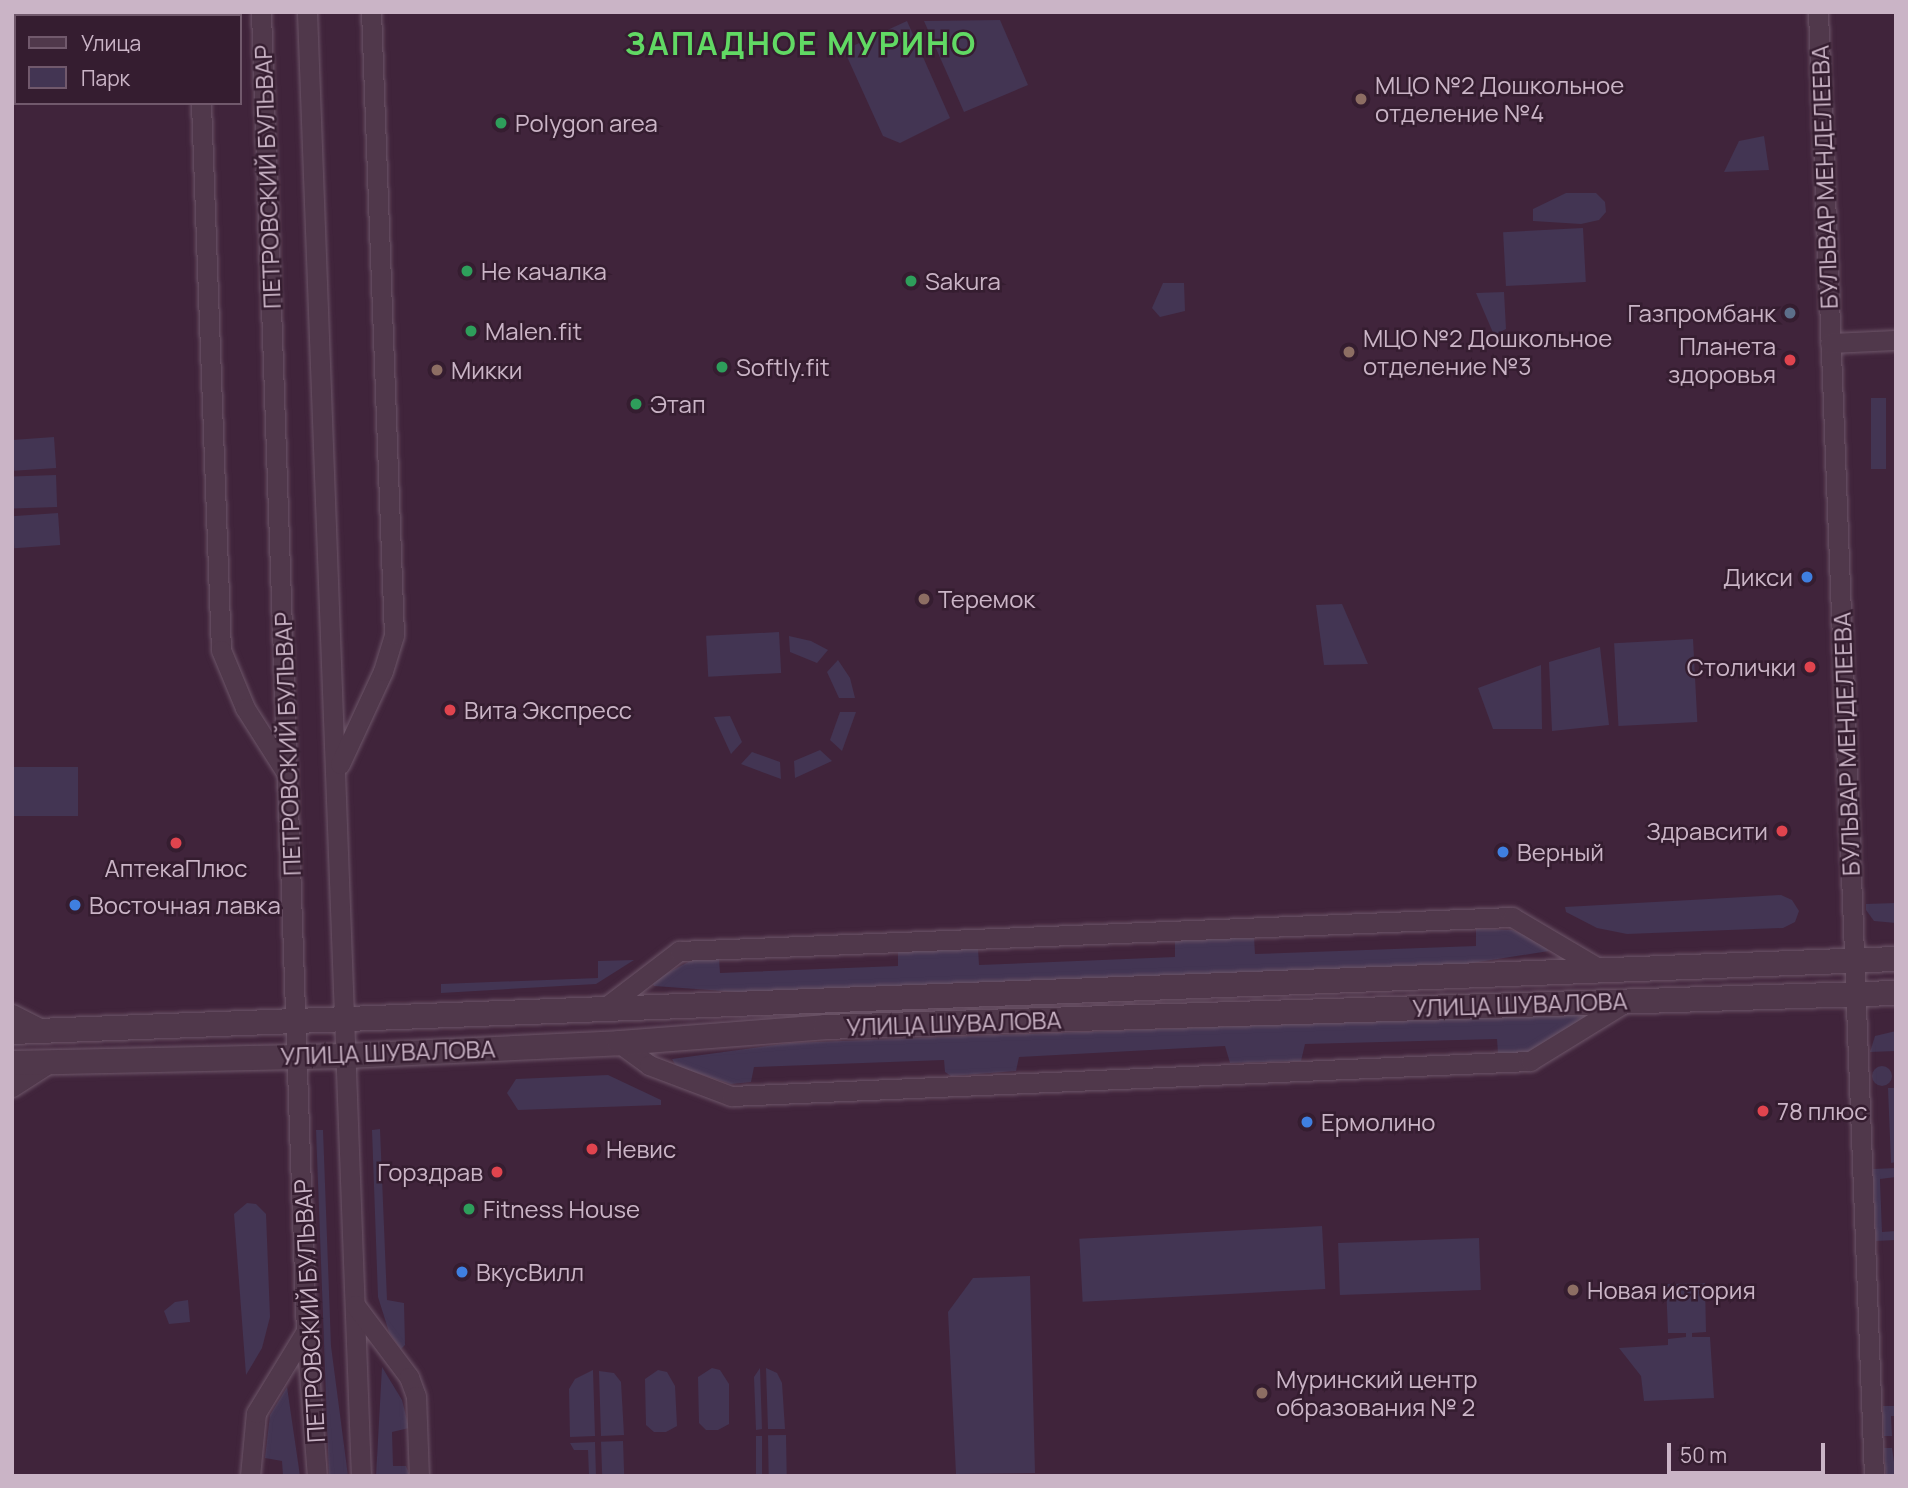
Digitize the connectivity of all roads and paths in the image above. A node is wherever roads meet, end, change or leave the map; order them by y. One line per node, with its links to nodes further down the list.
1 (261, 12): 9 (street, ПЕТРОВСКИЙ БУЛЬВАР)
2 (307, 12): 8 (street, ПЕТРОВСКИЙ БУЛЬВАР)
3 (371, 12): 8 (street)
4 (1818, 12): 7 (street, БУЛЬВАР МЕНДЕЛЕЕВА)
5 (201, 105): 9 (street)
6 (1896, 340): 7 (street)
7 (1830, 342): 11 (street, БУЛЬВАР МЕНДЕЛЕЕВА)
8 (338, 768): 18 (street, ПЕТРОВСКИЙ БУЛЬВАР)
9 (289, 776): 19 (street, ПЕТРОВСКИЙ БУЛЬВАР)
10 (1896, 959): 11 (street, УЛИЦА ШУВАЛОВА)
11 (1854, 960): 12 (street, УЛИЦА ШУВАЛОВА); 14 (street, БУЛЬВАР МЕНДЕЛЕЕВА)
12 (1602, 970): 16 (street, УЛИЦА ШУВАЛОВА); 16 (street)
13 (1896, 993): 14 (street, УЛИЦА ШУВАЛОВА)
14 (1855, 995): 15 (street, УЛИЦА ШУВАЛОВА); 34 (street, БУЛЬВАР МЕНДЕЛЕЕВА)
15 (1629, 1000): 22 (street, УЛИЦА ШУВАЛОВА); 22 (street)
16 (607, 1006): 18 (street, УЛИЦА ШУВАЛОВА)
17 (12, 1014): 20 (street)
18 (346, 1020): 19 (street, УЛИЦА ШУВАЛОВА); 23 (street, ПЕТРОВСКИЙ БУЛЬВАР)
19 (296, 1021): 20 (street, УЛИЦА ШУВАЛОВА); 24 (street, ПЕТРОВСКИЙ БУЛЬВАР)
20 (46, 1031): 21 (street, УЛИЦА ШУВАЛОВА)
21 (12, 1032)
22 (619, 1043): 23 (street, УЛИЦА ШУВАЛОВА)
23 (347, 1056): 24 (street, УЛИЦА ШУВАЛОВА); 28 (street, ПЕТРОВСКИЙ БУЛЬВАР)
24 (297, 1057): 26 (street, УЛИЦА ШУВАЛОВА); 29 (street, ПЕТРОВСКИЙ БУЛЬВАР)
25 (12, 1063): 26 (street, УЛИЦА ШУВАЛОВА)
26 (48, 1064): 27 (street)
27 (12, 1087)
28 (355, 1305): 32 (street, ПЕТРОВСКИЙ БУЛЬВАР); 33 (street)
29 (306, 1331): 30 (street); 31 (street, ПЕТРОВСКИЙ БУЛЬВАР)
30 (250, 1476)
31 (317, 1476)
32 (360, 1476)
33 (419, 1476)
34 (1874, 1476)

